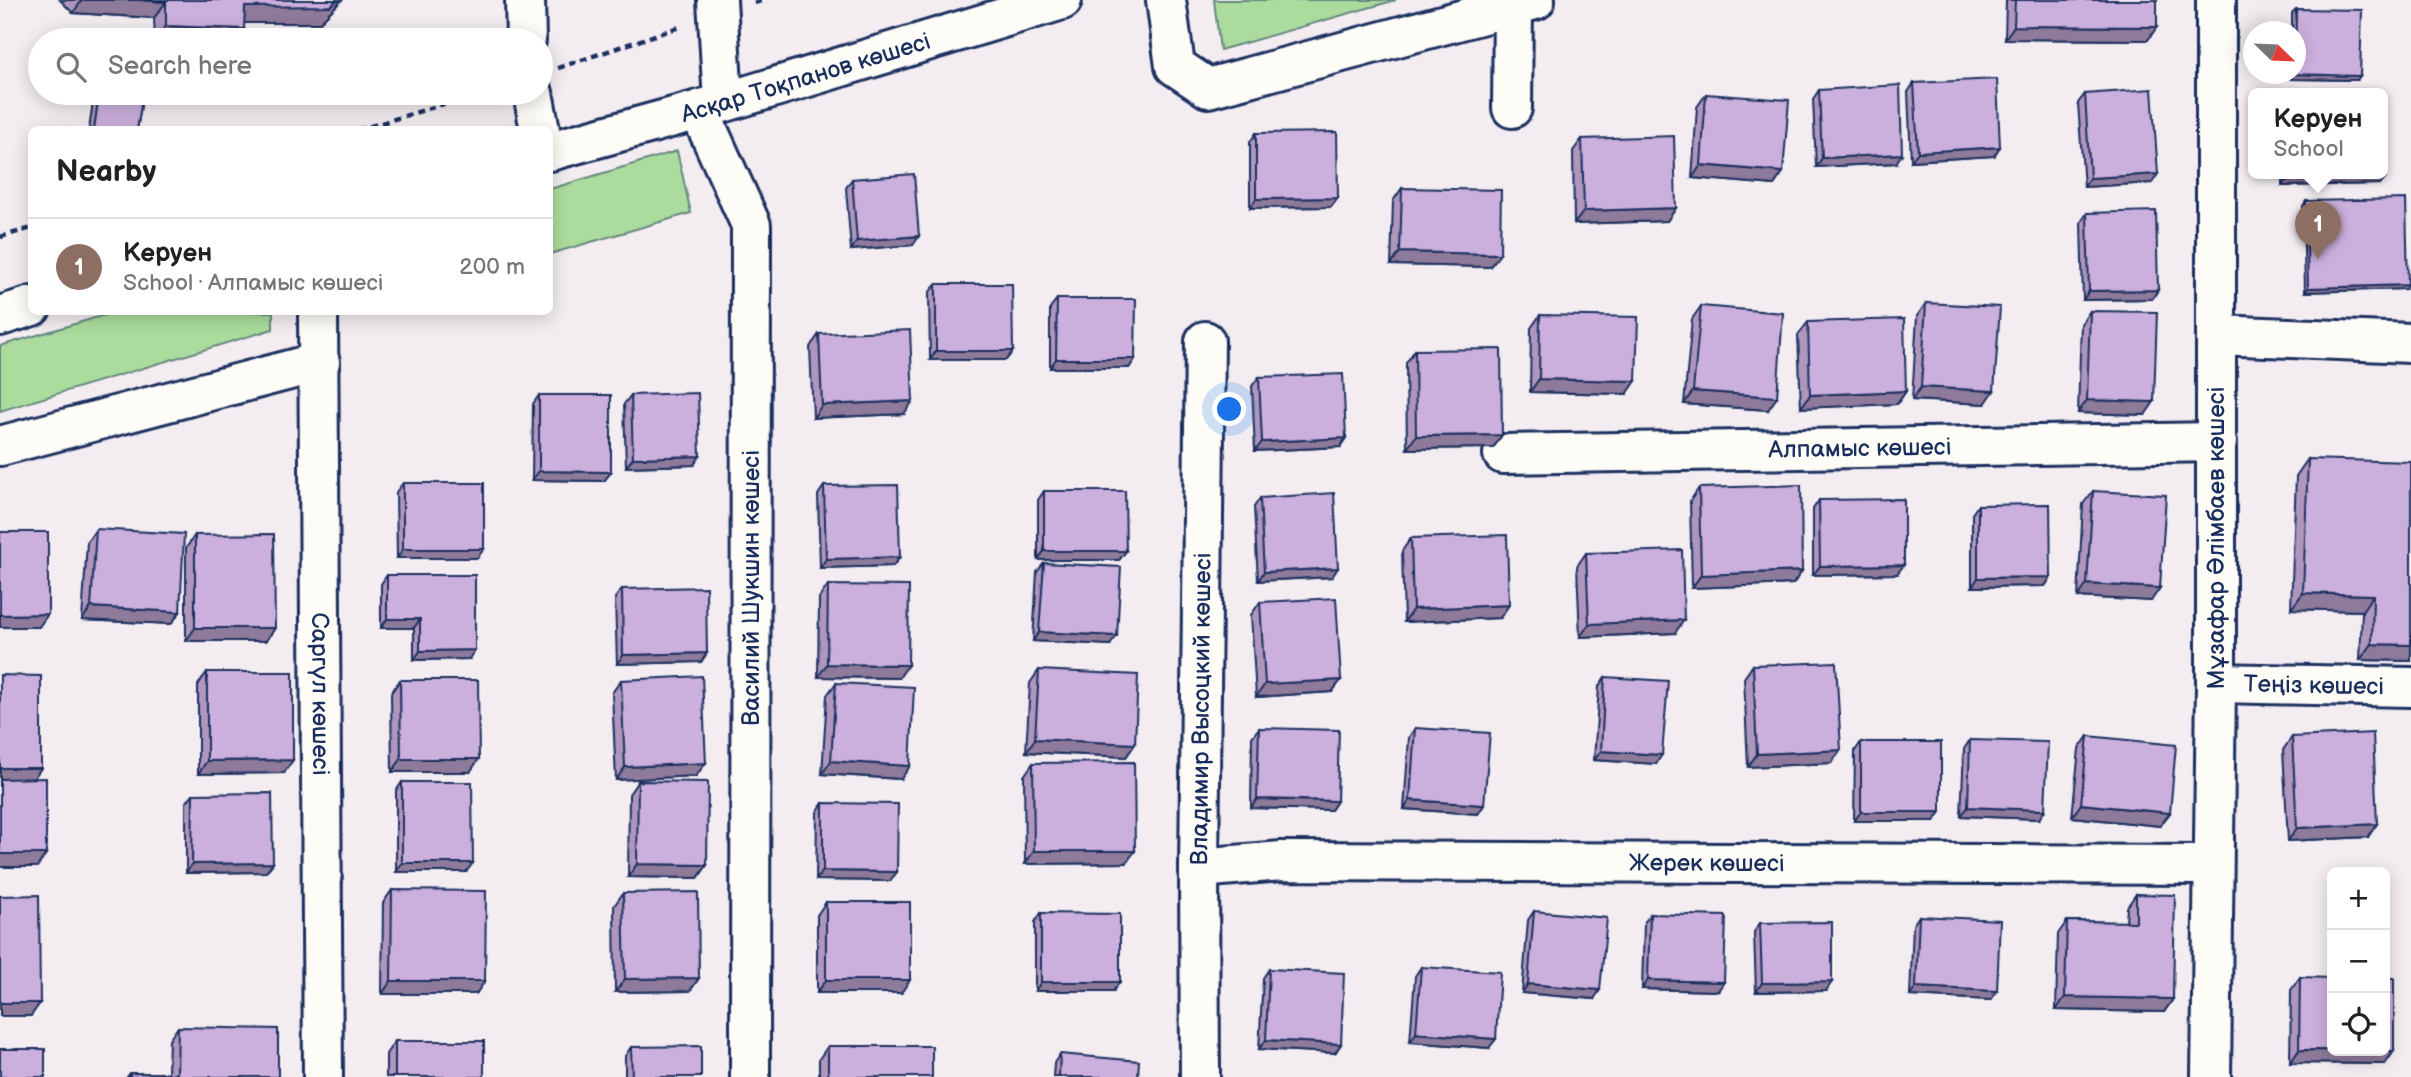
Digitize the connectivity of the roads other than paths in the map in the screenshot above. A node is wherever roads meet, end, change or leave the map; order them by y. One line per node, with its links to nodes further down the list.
1 (525, 0): 7 (street)
2 (1062, 0): 9 (street, Асқар Тоқпанов көшесі)
3 (1166, 0): 5 (street)
4 (2216, 0): 16 (street, Мұзафар Әлімбаев көшесі)
5 (1524, 3): 10 (street)
6 (718, 7): 9 (street)
7 (526, 28)
8 (542, 105): 11 (street)
9 (711, 106): 12 (street, Асқар Тоқпанов көшесі); 28 (street, Василий Шукшин көшесі)
10 (1512, 108)
11 (540, 126)
12 (553, 150)
13 (28, 307): 15 (street)
14 (318, 315): 19 (street, Саргүл көшесі)
15 (0, 316)
16 (2217, 335): 18 (street); 20 (street, Мұзафар Әлімбаев көшесі)
17 (1205, 341): 26 (street, Владимир Высоцкий көшесі)
18 (2411, 343)
19 (320, 362): 21 (street); 27 (street, Саргүл көшесі)
20 (2217, 442): 22 (street, Алпамыс көшесі); 23 (street, Мұзафар Әлімбаев көшесі)
21 (0, 446)
22 (1503, 454)
23 (2216, 683): 24 (street, Теңіз көшесі); 25 (street, Мұзафар Әлімбаев көшесі)
24 (2411, 687)
25 (2213, 865): 26 (street, Жерек көшесі); 30 (street, Мұзафар Әлімбаев көшесі)
26 (1199, 868): 29 (street, Владимир Высоцкий көшесі)
27 (323, 1077)
28 (750, 1077)
29 (1200, 1077)
30 (2211, 1077)

